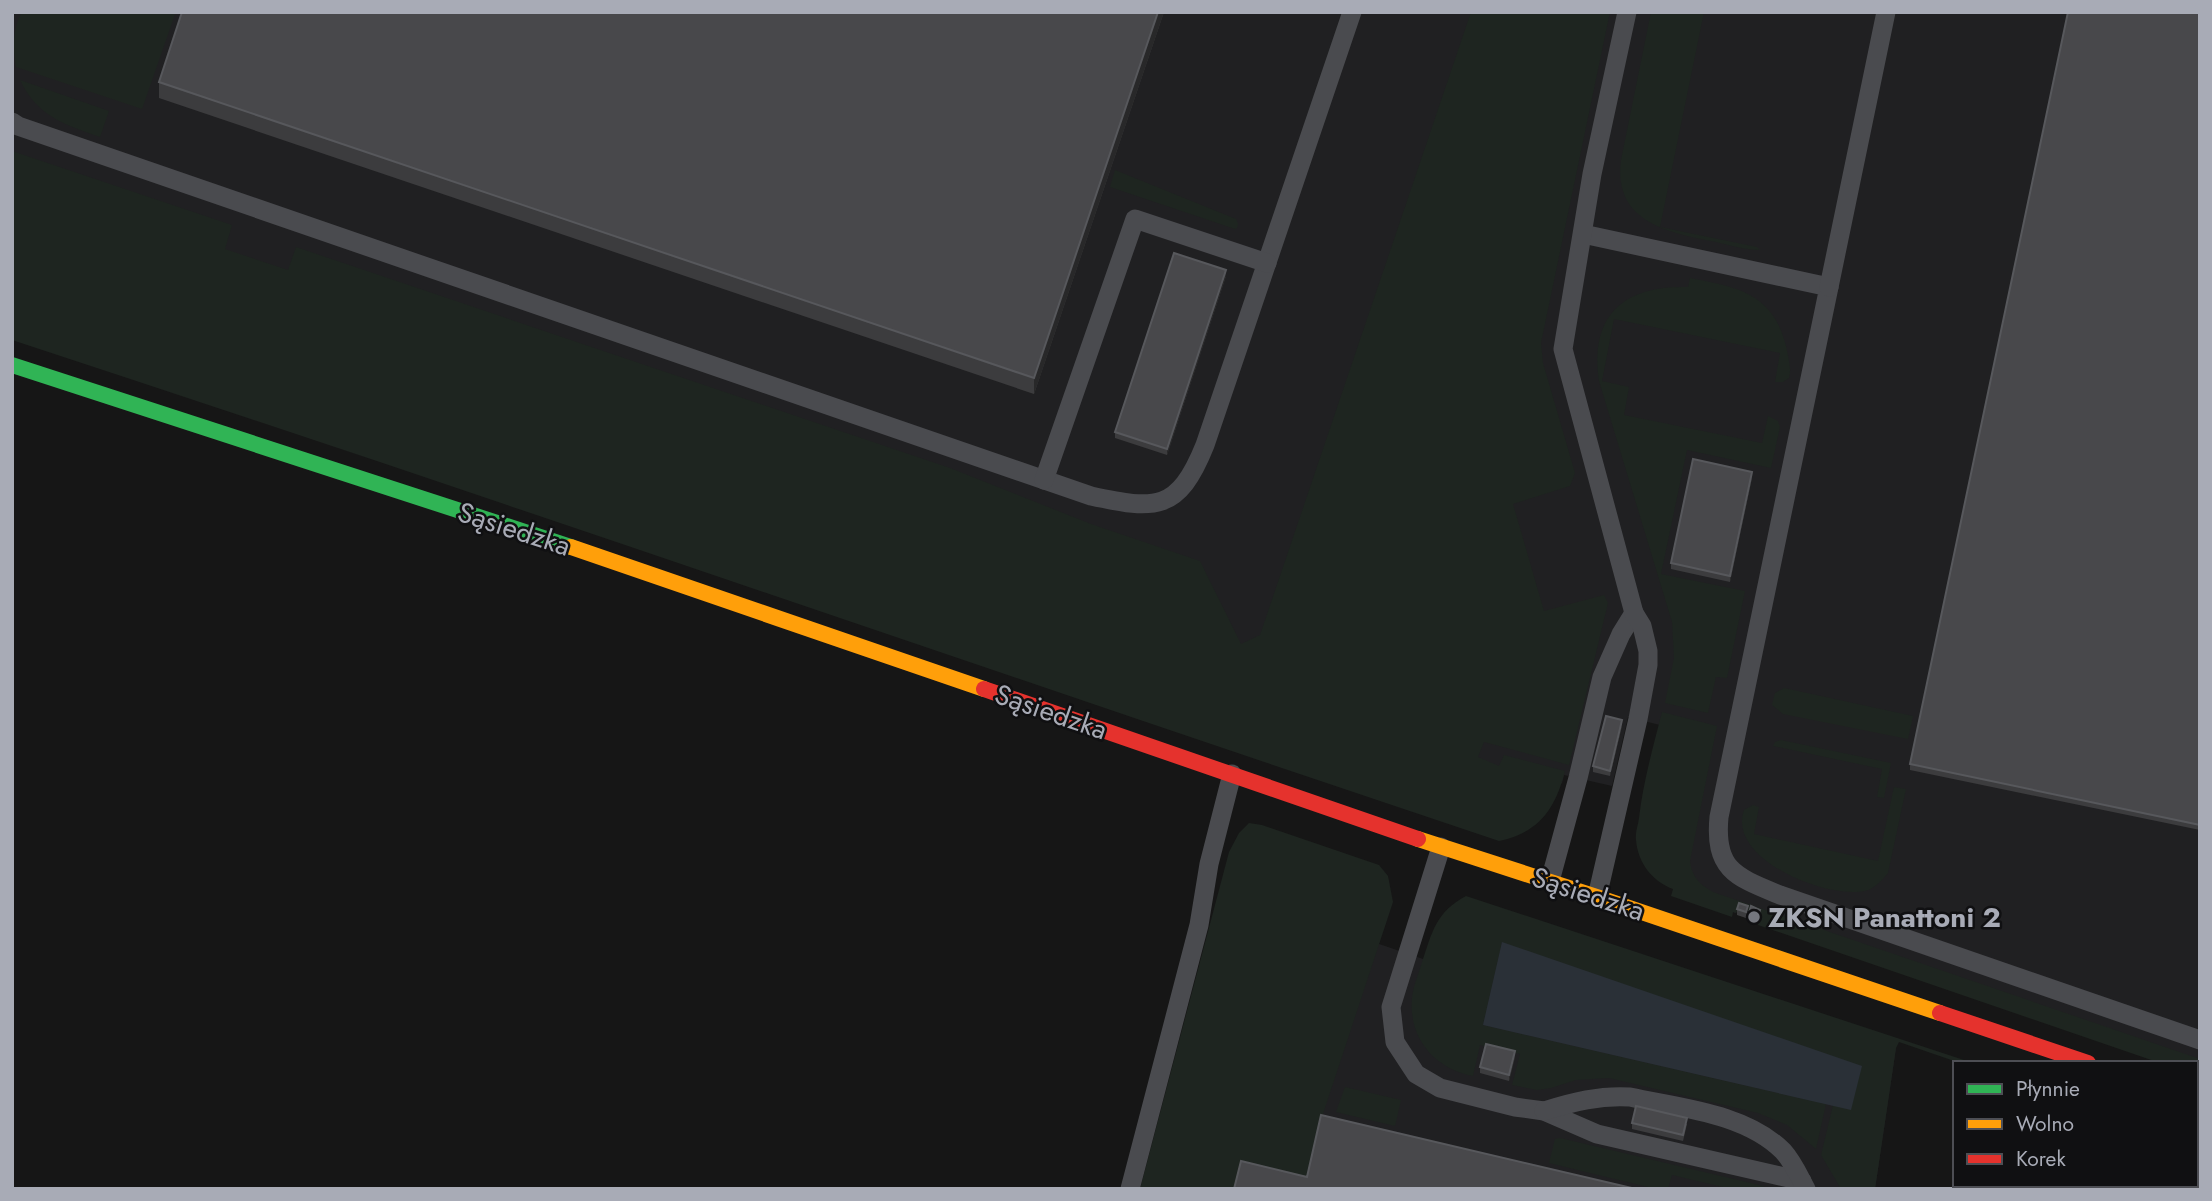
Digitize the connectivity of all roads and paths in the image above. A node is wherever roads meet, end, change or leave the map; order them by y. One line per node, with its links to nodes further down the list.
1 (1352, 12): 6 (lane)
2 (1627, 12): 5 (lane)
3 (1886, 12): 7 (lane)
4 (12, 122): 9 (lane)
5 (1583, 234): 7 (lane); 10 (lane)
6 (1267, 263): 9 (lane); 9 (lane)
7 (1829, 287): 15 (lane)
8 (12, 365): 11 (street, Sąsiedzka)
9 (1044, 480)
10 (1634, 613): 13 (lane); 14 (lane)
11 (1232, 774): 12 (street, Sąsiedzka); 19 (lane)
12 (1441, 847): 13 (street, Sąsiedzka); 17 (lane)
13 (1550, 881): 14 (street, Sąsiedzka)
14 (1597, 897): 16 (street, Sąsiedzka)
15 (2200, 1040)
16 (2082, 1061)
17 (1544, 1111): 18 (lane); 18 (lane)
18 (1804, 1185)
19 (1130, 1189)

